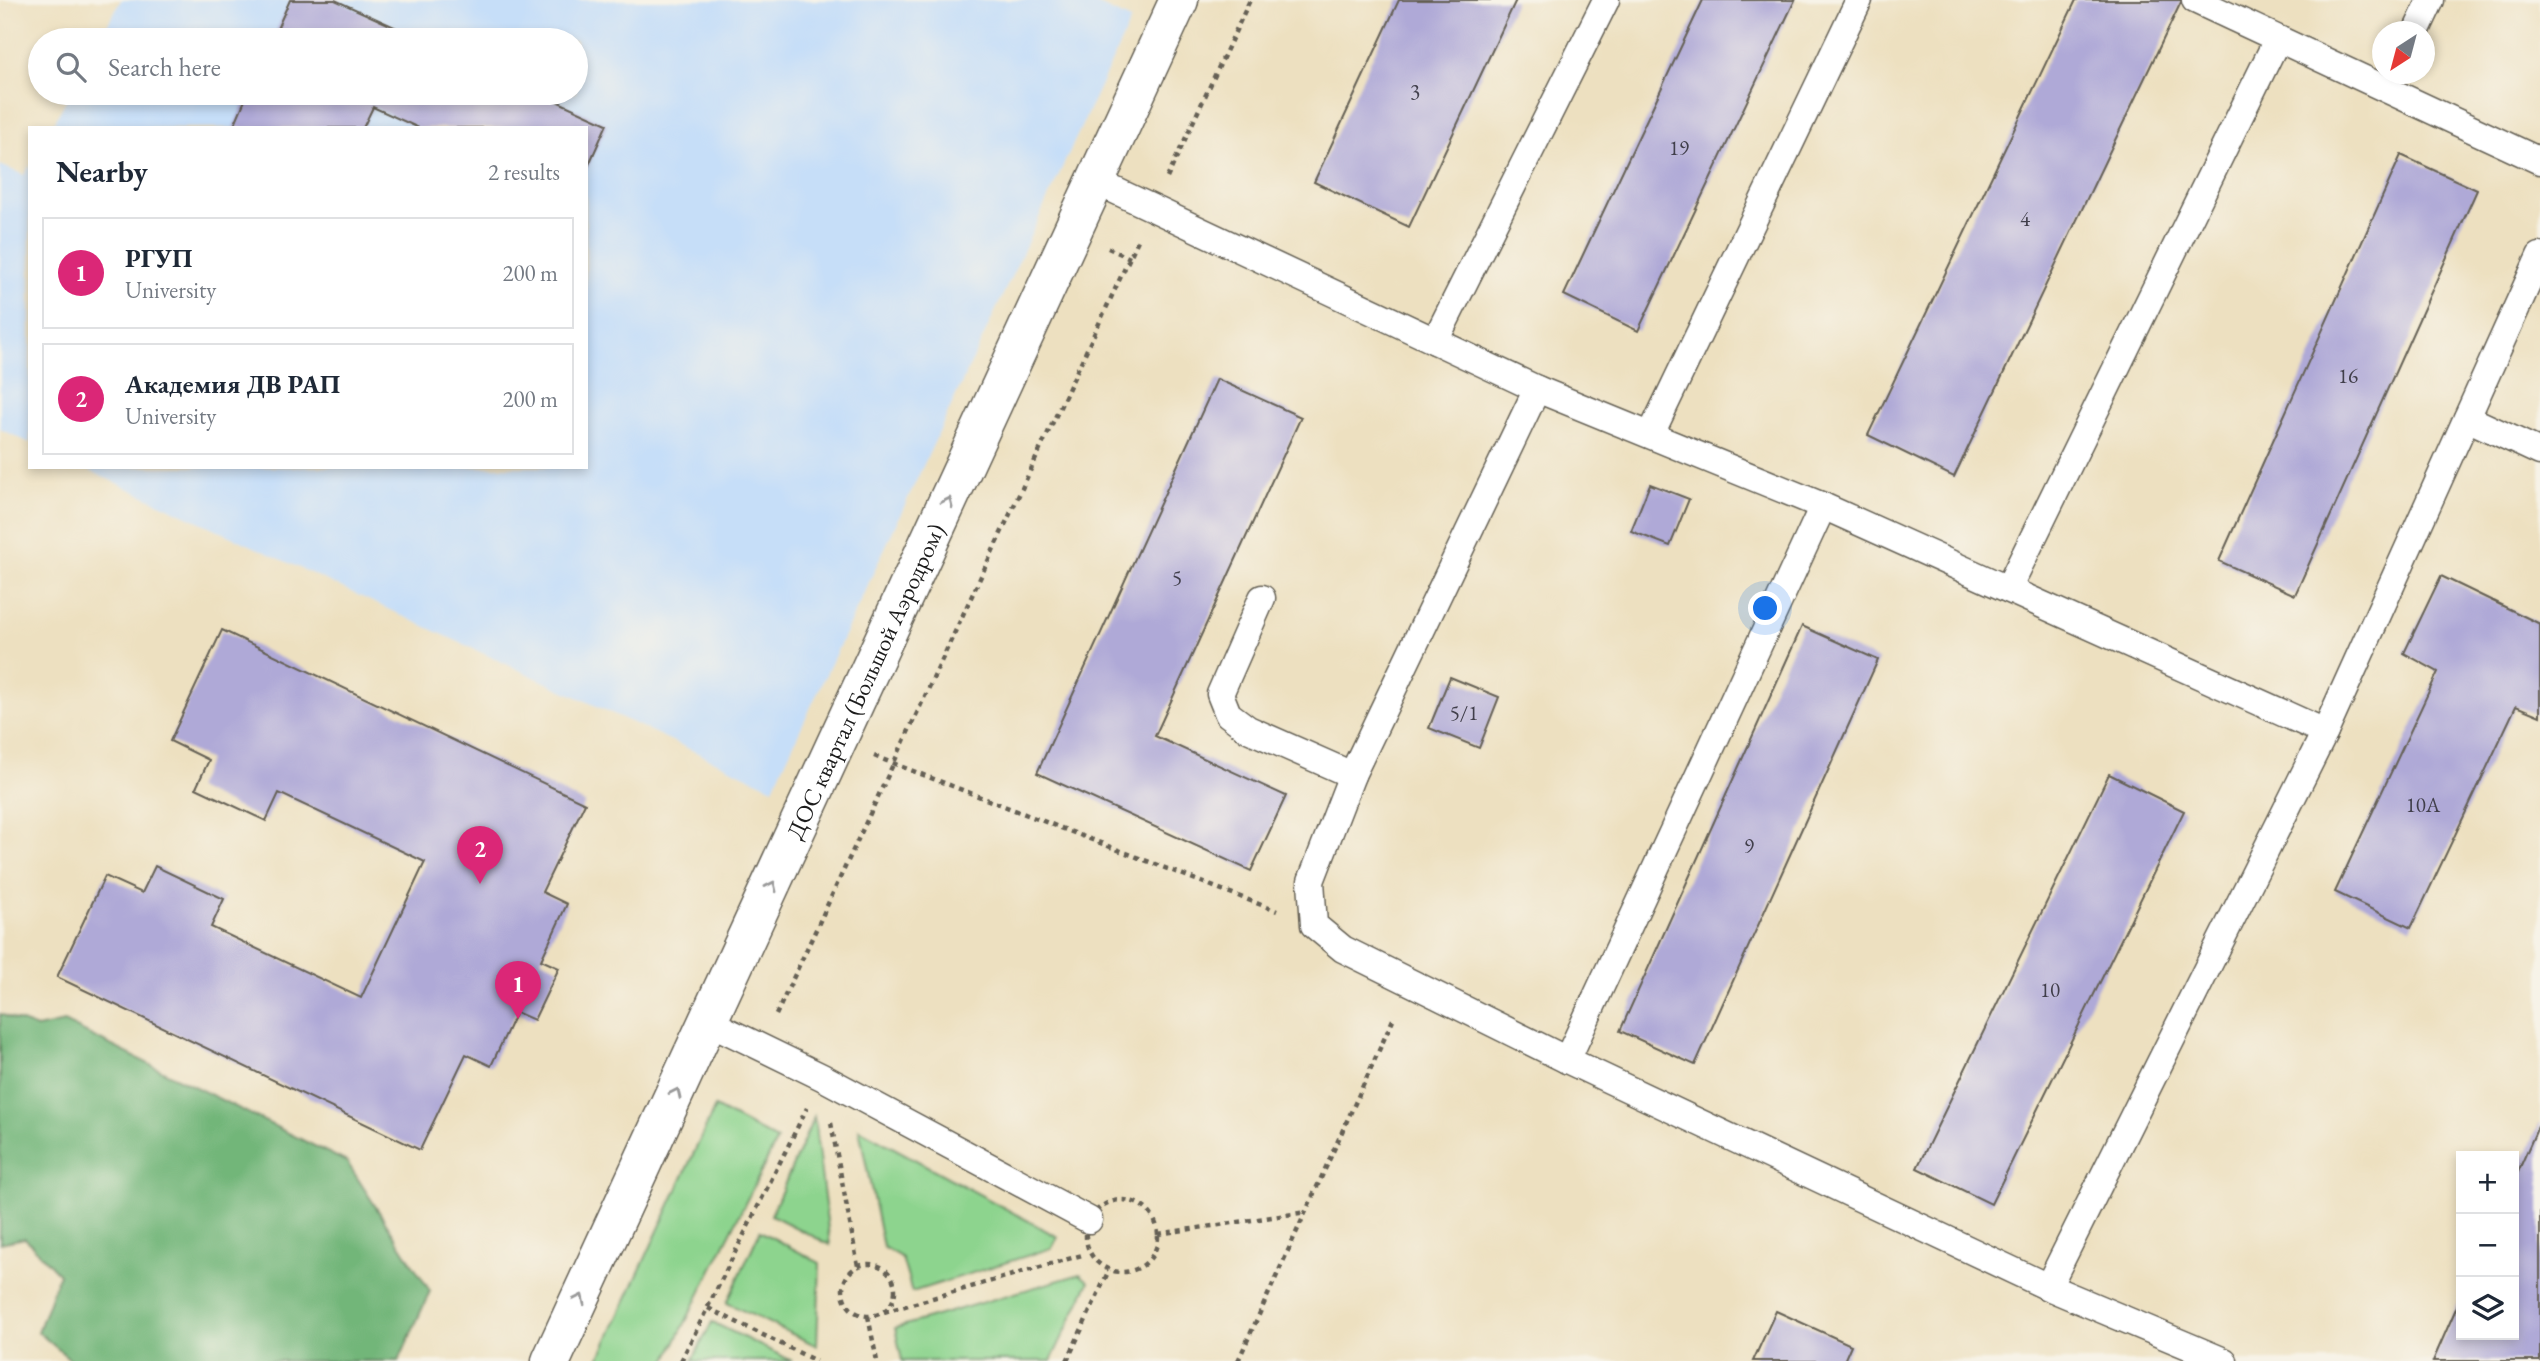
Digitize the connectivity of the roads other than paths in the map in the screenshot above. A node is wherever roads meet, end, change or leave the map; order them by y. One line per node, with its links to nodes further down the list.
1 (1179, 0): 11 (street, ДОС квартал (Большой Аэродром))
2 (1606, 0): 13 (lane)
3 (1859, 0): 16 (lane)
4 (2195, 0): 7 (lane)
5 (2431, 0): 6 (lane)
6 (2421, 21)
7 (2277, 40): 8 (lane); 19 (lane)
8 (2372, 74)
9 (2398, 84): 10 (lane)
10 (2540, 161)
11 (1095, 181): 13 (lane); 23 (street, ДОС квартал (Большой Аэродром), one-way to 11)
12 (2540, 256): 15 (lane)
13 (1434, 341): 14 (lane)
14 (1537, 389): 16 (lane); 22 (lane)
15 (2468, 418): 17 (lane); 21 (lane)
16 (1651, 434): 18 (lane)
17 (2540, 452)
18 (1823, 506): 19 (lane); 24 (lane)
19 (2008, 589): 21 (lane)
20 (1262, 598): 22 (lane)
21 (2325, 732): 26 (lane)
22 (1352, 775): 24 (lane)
23 (709, 1022): 25 (lane); 27 (street, ДОС квартал (Большой Аэродром), one-way to 23)
24 (1567, 1060): 26 (lane)
25 (1088, 1220)
26 (2048, 1287): 28 (lane)
27 (551, 1361)
28 (2224, 1361)

